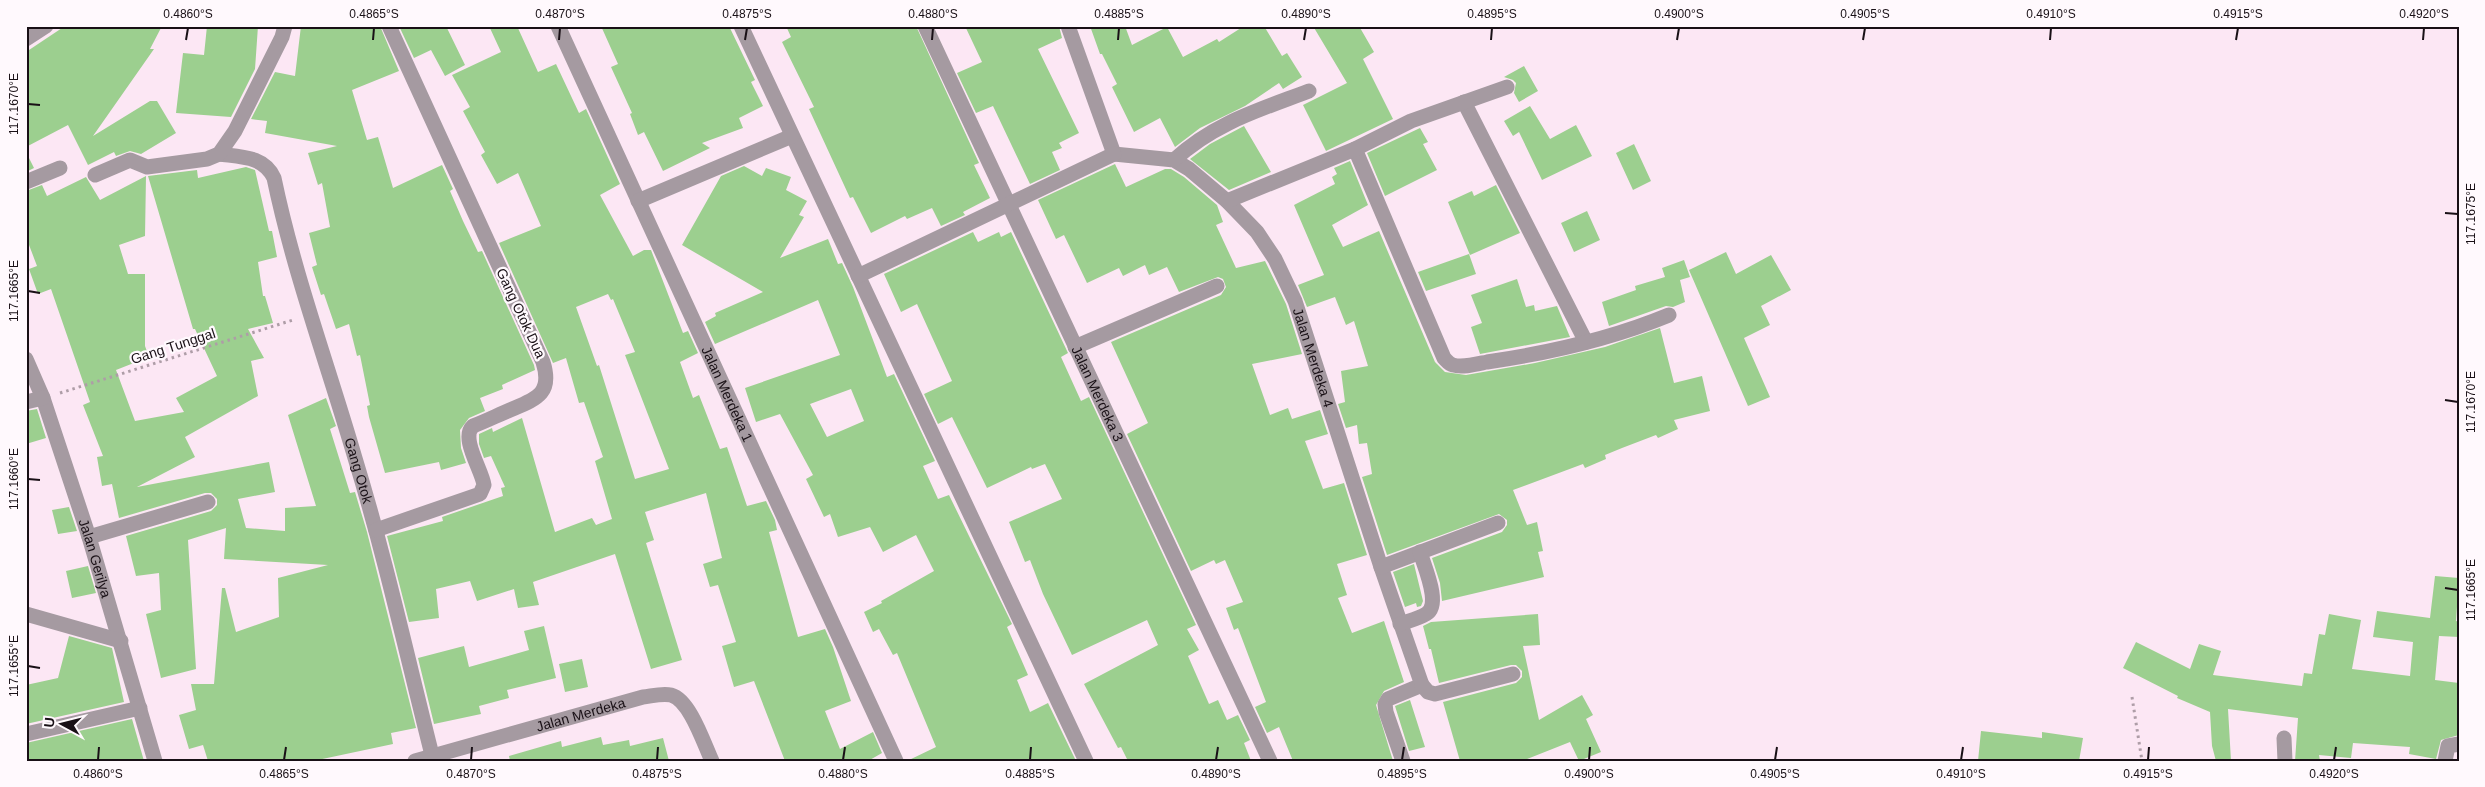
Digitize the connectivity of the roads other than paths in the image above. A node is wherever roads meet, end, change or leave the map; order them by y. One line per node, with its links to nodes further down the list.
1 (46, 26): 8 (street)
2 (284, 26): 14 (street)
3 (389, 26): 33 (street, Gang Otok Dua)
4 (558, 26): 20 (street, Jalan Merdeka 1)
5 (741, 26): 12 (street)
6 (925, 26): 22 (street, Jalan Merdeka 3)
7 (1068, 26): 15 (street)
8 (26, 39)
9 (1507, 87): 11 (street)
10 (1308, 91): 16 (street)
11 (1464, 102): 13 (street); 26 (street)
12 (792, 136): 20 (street); 23 (street)
13 (1355, 149): 21 (street); 26 (street)
14 (219, 154): 18 (street); 33 (street, Gang Otok)
15 (1114, 154): 16 (street, Jalan Merdeka 4); 22 (street)
16 (1174, 160): 21 (street, Jalan Merdeka 4)
17 (60, 168): 19 (street)
18 (95, 175)
19 (26, 182)
20 (638, 201): 50 (street, Jalan Merdeka 1)
21 (1227, 201): 36 (street, Jalan Merdeka 4)
22 (1008, 204): 23 (street); 27 (street, Jalan Merdeka 3)
23 (858, 276): 51 (street)
24 (1217, 286): 27 (street)
25 (1669, 315): 26 (street)
26 (1586, 342)
27 (1075, 347): 52 (street, Jalan Merdeka 3)
28 (26, 360): 29 (street, Jalan Gerilya)
29 (43, 398): 30 (street); 34 (street, Jalan Gerilya)
30 (26, 402)
31 (208, 502): 34 (street)
32 (1498, 524): 35 (street)
33 (376, 530): 46 (street, Gang Otok)
34 (89, 537): 39 (street, Jalan Gerilya)
35 (1420, 552): 36 (street); 38 (street)
36 (1381, 566): 38 (street, Jalan Merdeka 4)
37 (26, 614): 39 (street)
38 (1400, 624): 41 (street, Jalan Merdeka 4)
39 (121, 641): 42 (street, Jalan Gerilya)
40 (1514, 674): 41 (street)
41 (1422, 684): 53 (street)
42 (140, 708): 43 (street); 47 (street, Jalan Gerilya)
43 (26, 734)
44 (2284, 738): 54 (street)
45 (2455, 744): 55 (street)
46 (432, 755): 48 (street, Jalan Merdeka); 49 (street, Jalan Merdeka)
47 (155, 761)
48 (415, 761)
49 (712, 761)
50 (896, 761)
51 (1086, 761)
52 (1270, 761)
53 (1403, 761)
54 (2285, 761)
55 (2445, 761)

